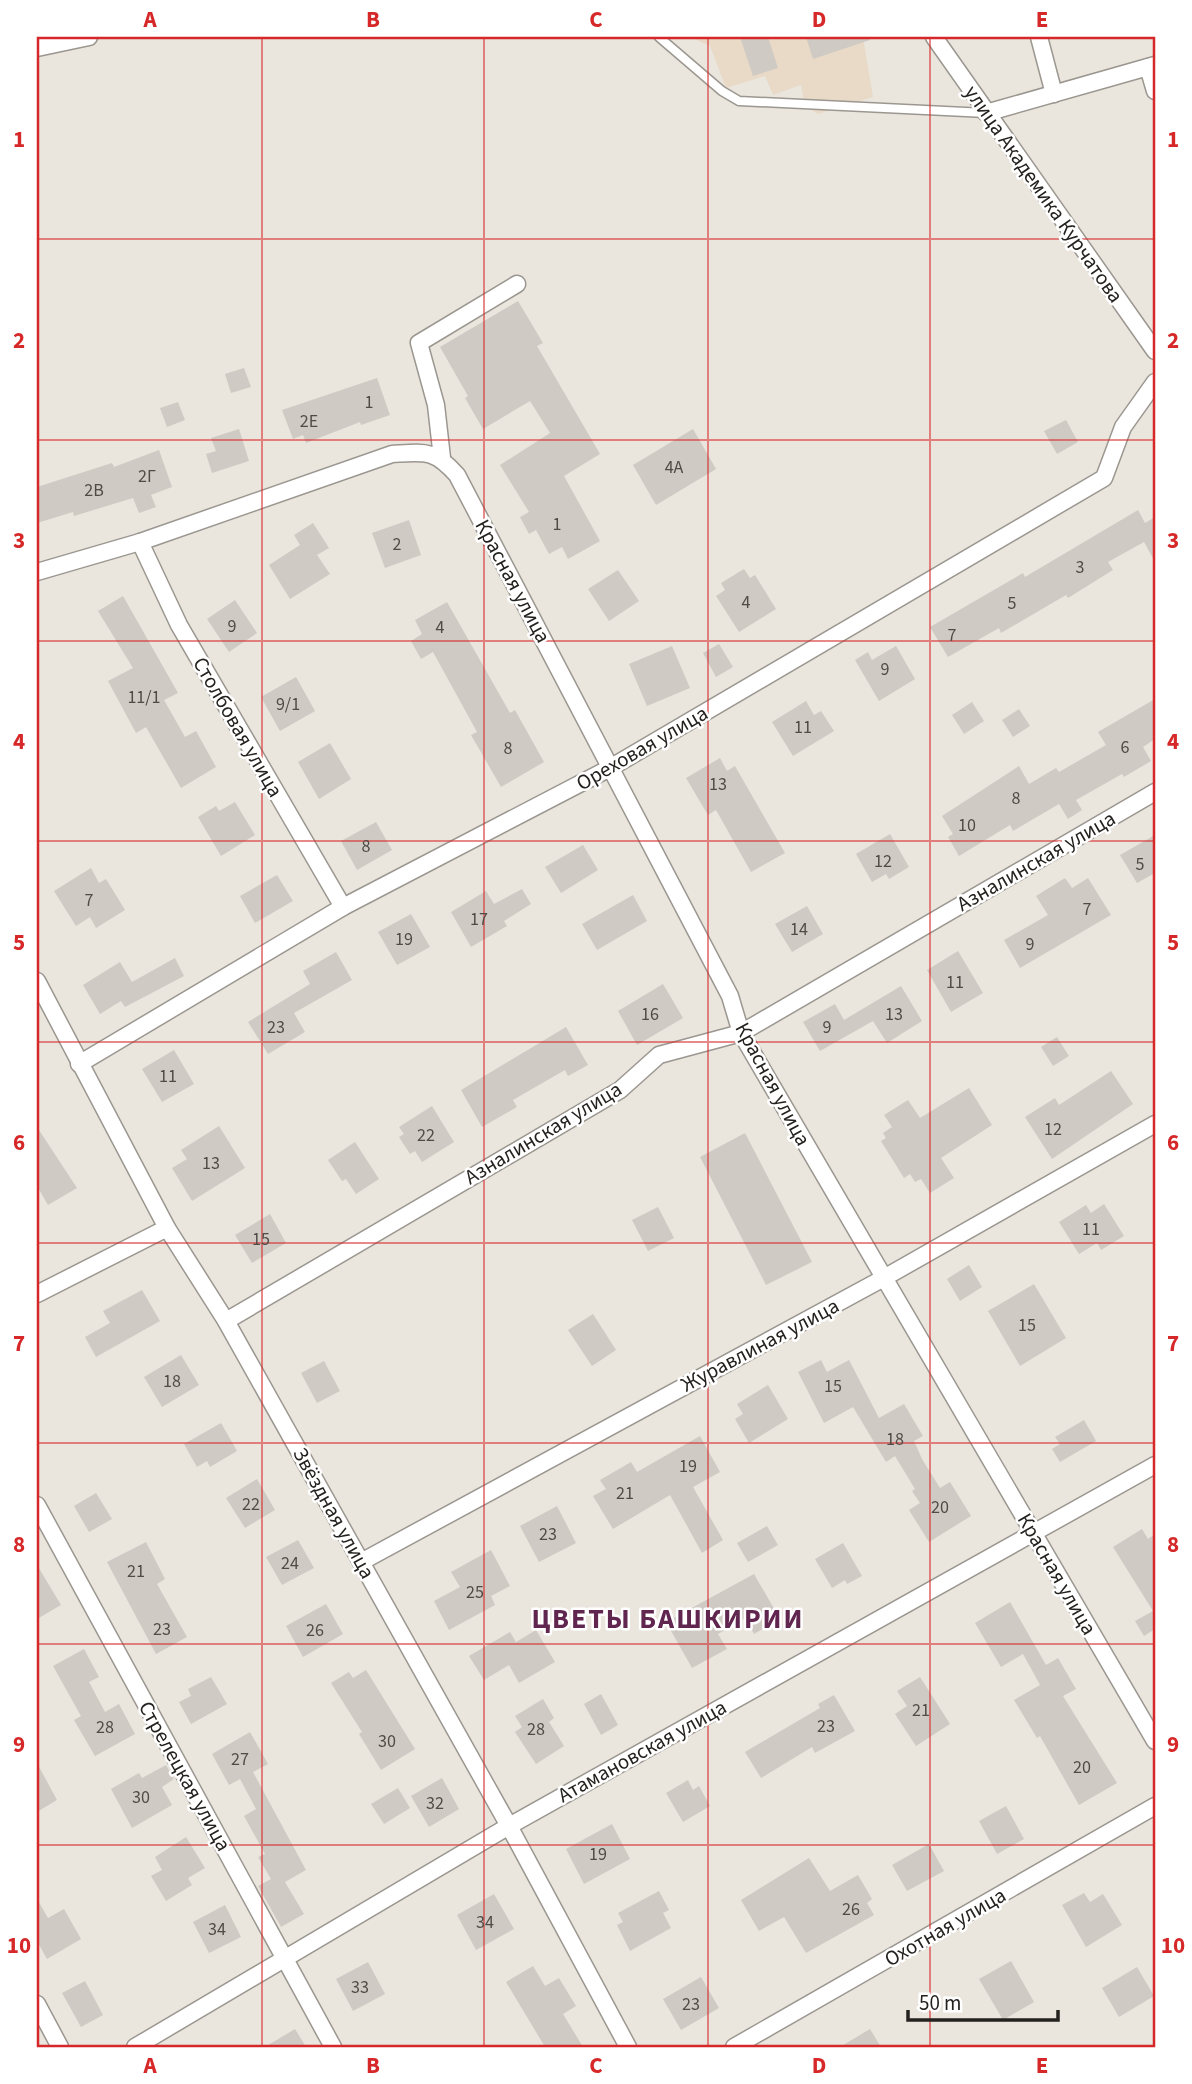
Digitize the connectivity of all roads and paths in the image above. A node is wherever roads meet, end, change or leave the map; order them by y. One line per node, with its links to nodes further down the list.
1 (89, 37): 5 (street)
2 (659, 37): 9 (lane)
3 (934, 37): 9 (street, улица Академика Курчатова)
4 (1040, 37): 8 (street)
5 (37, 48)
6 (1152, 66): 7 (street); 8 (street)
7 (1155, 91)
8 (1054, 94): 9 (street)
9 (986, 113): 11 (street, улица Академика Курчатова)
10 (517, 284): 13 (street)
11 (1155, 351)
12 (1155, 382): 16 (street, Ореховая улица)
13 (442, 458): 14 (street); 16 (street, Красная улица)
14 (140, 542): 15 (street); 18 (street, Столбовая улица)
15 (37, 572)
16 (610, 768): 18 (street, Ореховая улица); 20 (street, Красная улица)
17 (1155, 792): 20 (street, Азналинская улица)
18 (343, 907): 21 (street, Ореховая улица)
19 (37, 981): 21 (street, Звёздная улица)
20 (741, 1032): 24 (street, Красная улица); 26 (street, Азналинская улица)
21 (79, 1064): 23 (street, Звёздная улица)
22 (1155, 1124): 24 (street, Журавлиная улица)
23 (167, 1228): 25 (street); 26 (street, Звёздная улица)
24 (882, 1279): 29 (street, Красная улица); 30 (street, Журавлиная улица)
25 (37, 1294)
26 (226, 1321): 30 (street, Звёздная улица)
27 (1155, 1465): 29 (street, Атамановская улица)
28 (37, 1505): 34 (street, Стрелецкая улица)
29 (1033, 1533): 31 (street, Красная улица); 33 (street, Атамановская улица)
30 (361, 1562): 33 (street, Звёздная улица)
31 (1155, 1741)
32 (1155, 1806): 40 (street, Охотная улица)
33 (509, 1826): 34 (street, Атамановская улица); 39 (street, Звёздная улица)
34 (285, 1960): 37 (street, Атамановская улица); 38 (street, Стрелецкая улица)
35 (37, 2004): 36 (street)
36 (60, 2047)
37 (135, 2047)
38 (333, 2047)
39 (628, 2047)
40 (734, 2047)

